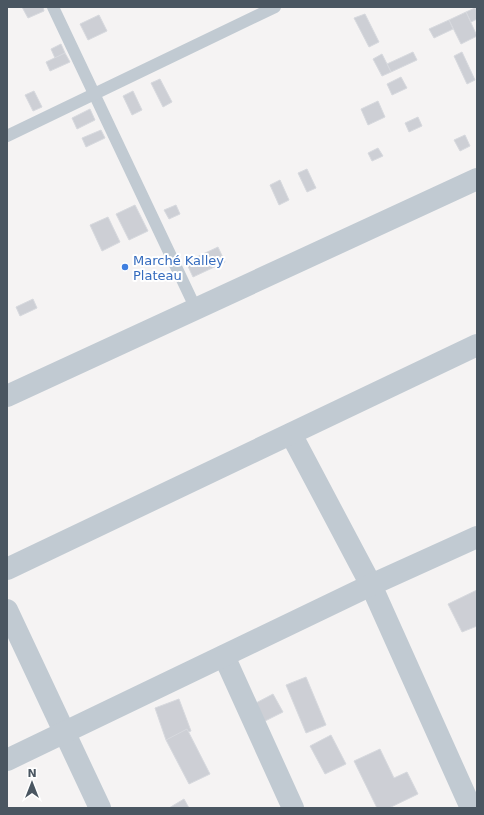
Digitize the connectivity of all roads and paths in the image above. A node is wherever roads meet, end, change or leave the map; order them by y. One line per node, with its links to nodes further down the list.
1 (53, 7): 3 (lane)
2 (275, 7): 3 (lane)
3 (94, 94): 4 (lane); 6 (lane)
4 (7, 136)
5 (477, 179): 6 (street)
6 (196, 309): 8 (street)
7 (477, 345): 9 (street)
8 (7, 396)
9 (292, 434): 11 (street); 12 (street)
10 (477, 537): 12 (street)
11 (7, 570)
12 (371, 585): 14 (street); 19 (street)
13 (7, 610): 15 (street)
14 (224, 656): 15 (street); 18 (street)
15 (65, 732): 16 (street); 17 (street)
16 (7, 760)
17 (100, 808)
18 (293, 808)
19 (471, 808)

